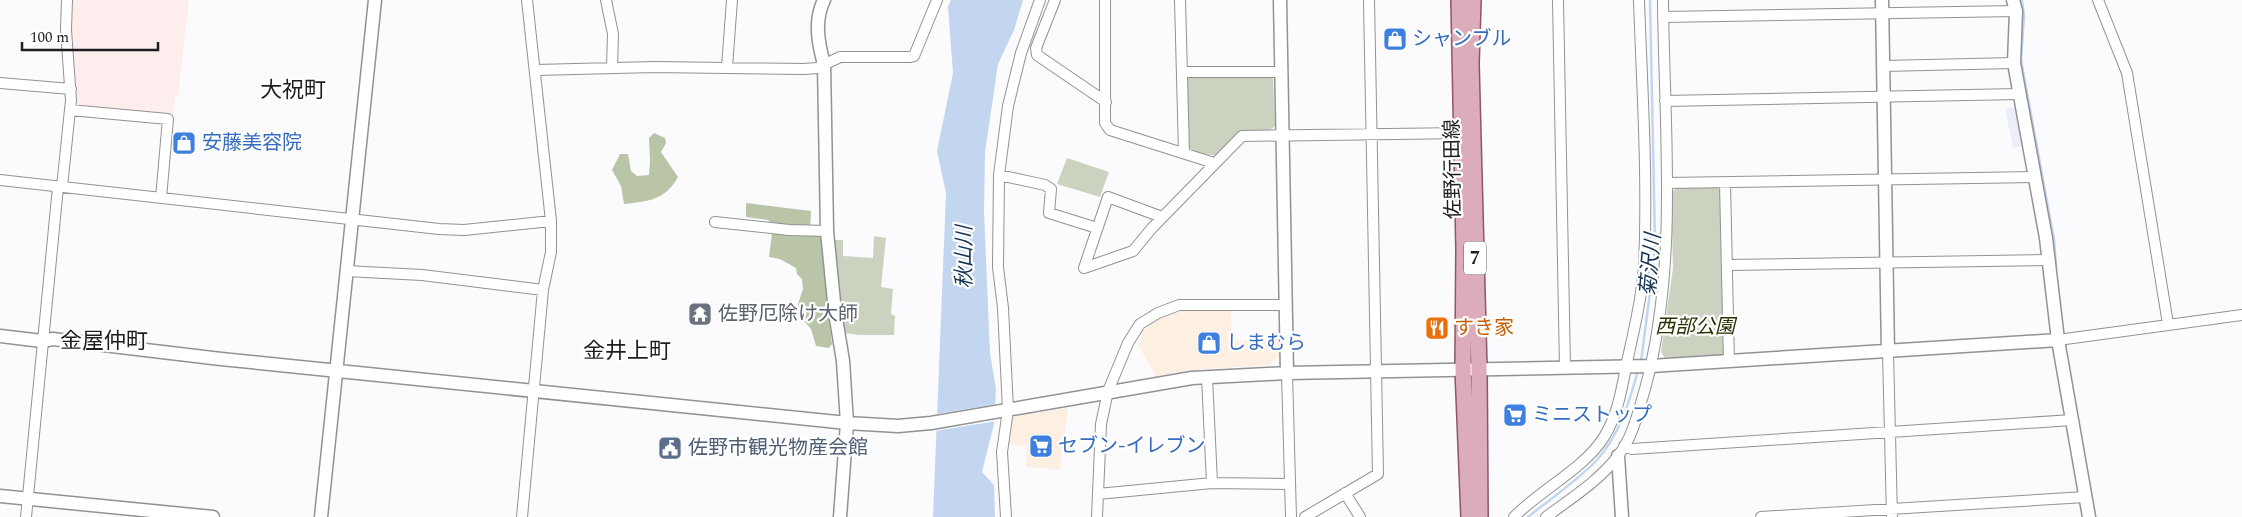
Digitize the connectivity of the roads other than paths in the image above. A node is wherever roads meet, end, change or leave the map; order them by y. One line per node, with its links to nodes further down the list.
1 (67, 0): 33 (street)
2 (375, 0): 53 (street)
3 (528, 0): 29 (street)
4 (606, 0): 28 (street)
5 (732, 0): 27 (street)
6 (824, 0): 24 (street)
7 (937, 0): 24 (street)
8 (1040, 0): 44 (street)
9 (1055, 0): 37 (street)
10 (1105, 0): 37 (street)
11 (1180, 0): 30 (street)
12 (1280, 0): 31 (street)
13 (1369, 0): 39 (street)
14 (1459, 0): 40 (main road, 佐野行田線 / 7)
15 (1474, 0): 40 (main road, 佐野行田線 / 7)
16 (1558, 0): 74 (street)
17 (1640, 0): 72 (street)
18 (1663, 0): 23 (street)
19 (1882, 0): 22 (street)
20 (2098, 0): 65 (street)
21 (2015, 6): 22 (street); 25 (street)
22 (1883, 14): 23 (street); 26 (street)
23 (1663, 17): 36 (street)
24 (824, 64): 27 (street); 57 (street)
25 (2014, 64): 26 (street); 34 (street)
26 (1883, 66): 35 (street)
27 (726, 67): 28 (street)
28 (612, 68): 29 (street)
29 (536, 70): 54 (street)
30 (1182, 72): 31 (street); 42 (street)
31 (1281, 72): 41 (street)
32 (0, 83): 33 (street)
33 (71, 89): 38 (street)
34 (2019, 94): 35 (street); 45 (street)
35 (1884, 97): 36 (street); 47 (street)
36 (1665, 101): 48 (street)
37 (1106, 102): 42 (street)
38 (70, 110): 50 (street); 51 (street)
39 (1373, 133): 40 (street); 41 (street); 77 (street)
40 (1466, 133): 73 (main road, 佐野行田線 / 7); 75 (main road, 佐野行田線 / 7)
41 (1282, 135): 43 (street); 63 (street)
42 (1184, 153): 43 (street)
43 (1214, 163): 52 (street)
44 (999, 175): 56 (street); 82 (street)
45 (2035, 177): 47 (street); 58 (street)
46 (0, 180): 50 (street)
47 (1885, 180): 49 (street); 59 (street)
48 (1667, 183): 49 (street); 71 (street)
49 (1725, 183): 60 (street)
50 (60, 187): 51 (street); 67 (street)
51 (161, 198): 53 (street)
52 (1162, 217): 56 (street); 56 (street)
53 (352, 218): 54 (street); 61 (street)
54 (551, 222): 62 (street)
55 (715, 222): 57 (street)
56 (1097, 228)
57 (827, 231): 84 (street)
58 (2049, 260): 59 (street); 68 (street)
59 (1887, 262): 60 (street); 69 (street)
60 (1727, 265): 70 (street)
61 (346, 271): 62 (street); 76 (street)
62 (543, 290): 80 (street)
63 (1286, 305): 78 (street); 81 (street)
64 (2242, 314): 65 (street)
65 (2168, 324): 68 (street)
66 (0, 336): 67 (street)
67 (42, 340): 76 (street); 93 (street)
68 (2058, 340): 69 (street); 83 (street)
69 (1888, 352): 70 (street); 85 (street)
70 (1730, 362): 71 (street)
71 (1648, 366): 72 (street); 86 (street)
72 (1629, 367): 74 (street); 108 (street)
73 (1480, 368): 74 (street); 75 (street); 107 (main road, 佐野行田線 / 7)
74 (1565, 368)
75 (1463, 369): 77 (street); 106 (main road, 佐野行田線 / 7)
76 (336, 370): 80 (street); 98 (street)
77 (1375, 371): 78 (street); 89 (street)
78 (1287, 373): 79 (street); 88 (street)
79 (1208, 377): 81 (street); 87 (street)
80 (533, 391): 84 (street); 99 (street)
81 (1108, 391): 82 (street); 90 (street)
82 (1005, 410): 84 (street); 101 (street)
83 (2072, 420): 85 (street); 92 (street)
84 (847, 424): 100 (street)
85 (1890, 432): 86 (street); 94 (street)
86 (1621, 451): 109 (street); 110 (street)
87 (1212, 483): 88 (street); 90 (street)
88 (1290, 484): 103 (street)
89 (1345, 493): 104 (street); 105 (street)
90 (1098, 494): 102 (street)
91 (0, 496): 93 (street)
92 (2085, 497): 94 (street); 112 (street)
93 (28, 498): 95 (street); 96 (street)
94 (1892, 513): 111 (street)
95 (162, 514): 97 (street)
96 (26, 517)
97 (213, 517)
98 (321, 517)
99 (522, 517)
100 (840, 517)
101 (1006, 517)
102 (1097, 517)
103 (1291, 517)
104 (1305, 517)
105 (1360, 517)
106 (1469, 517)
107 (1480, 517)
108 (1514, 517)
109 (1546, 517)
110 (1622, 517)
111 (1761, 517)
112 (2089, 517)

